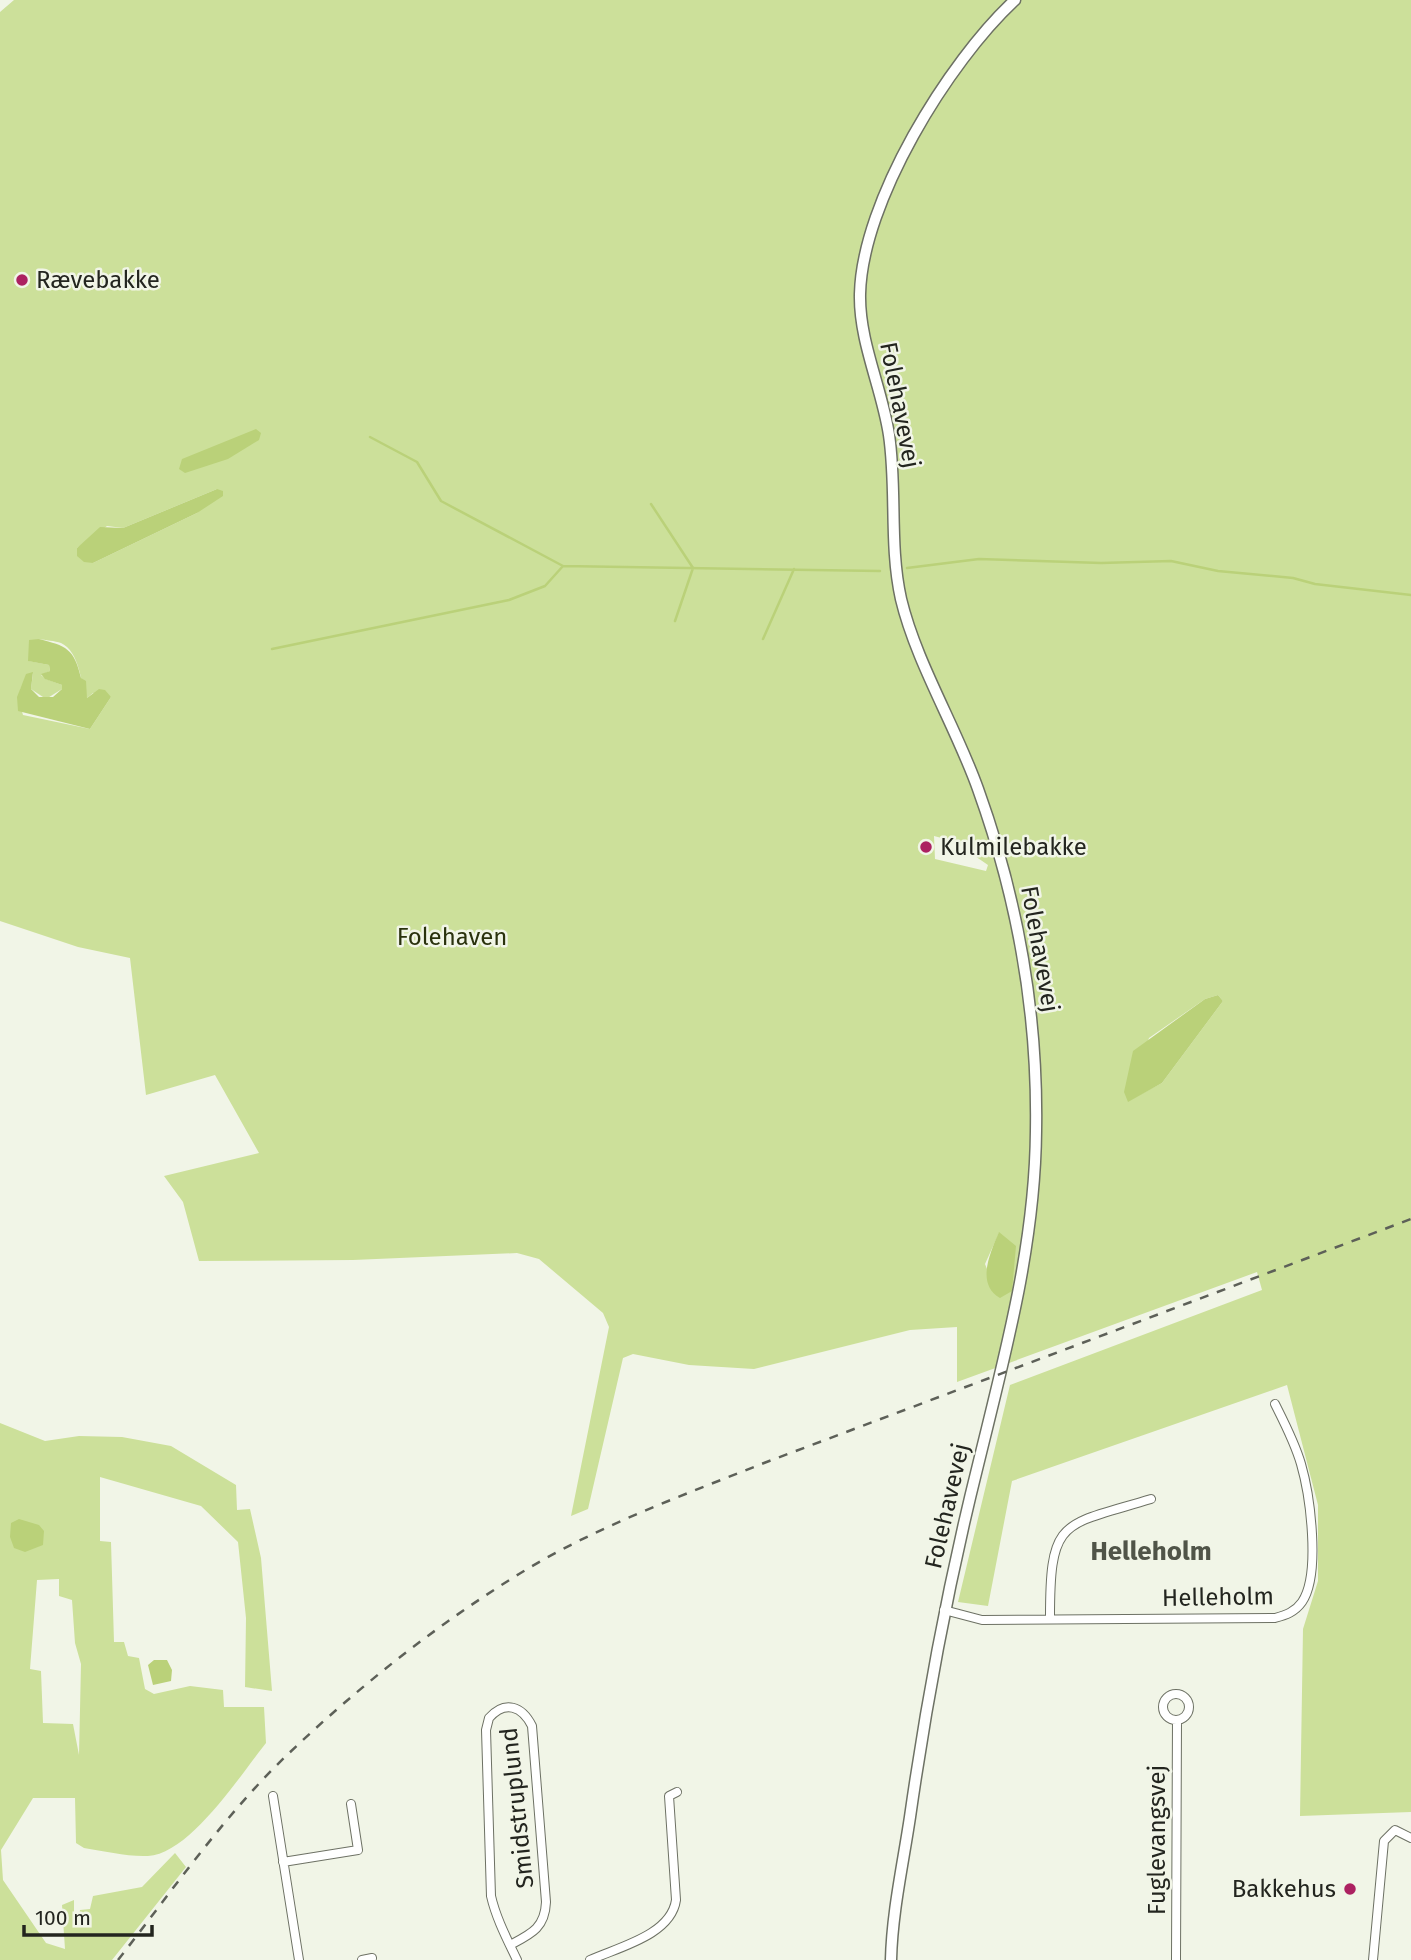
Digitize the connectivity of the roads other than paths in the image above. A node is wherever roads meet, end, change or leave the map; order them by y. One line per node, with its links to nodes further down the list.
1 (1014, 0): 4 (street, Folehavevej)
2 (1275, 1404): 5 (street, Helleholm)
3 (1150, 1499): 5 (street)
4 (944, 1610): 5 (street, Helleholm); 18 (street, Folehavevej)
5 (1050, 1617)
6 (1177, 1720): 19 (street, Fuglevangsvej)
7 (677, 1792): 17 (street)
8 (273, 1796): 11 (street)
9 (351, 1804): 11 (street)
10 (1411, 1838): 20 (street)
11 (283, 1862): 14 (street)
12 (510, 1945): 12 (street, Smidstruplund); 16 (street, Smidstruplund)
13 (372, 1958): 15 (street)
14 (299, 1960)
15 (362, 1960)
16 (516, 1960)
17 (590, 1960)
18 (891, 1960)
19 (1176, 1960)
20 (1373, 1960)

